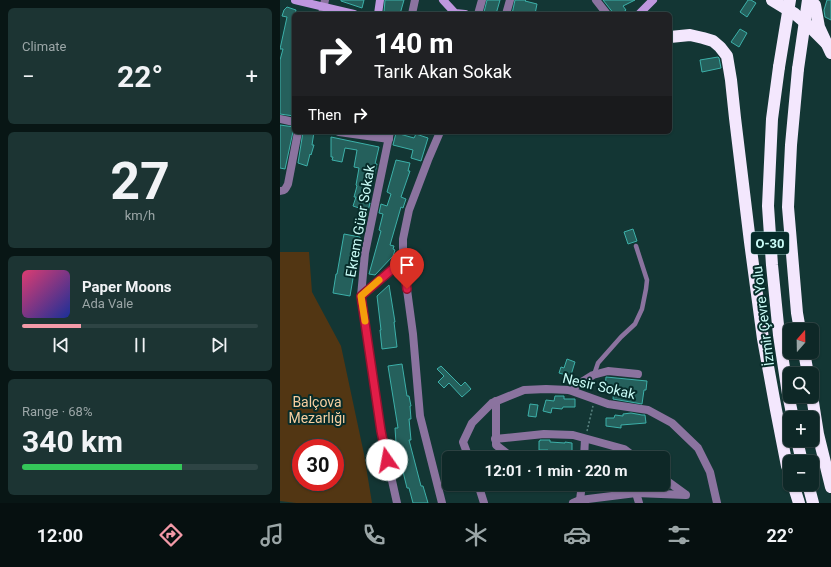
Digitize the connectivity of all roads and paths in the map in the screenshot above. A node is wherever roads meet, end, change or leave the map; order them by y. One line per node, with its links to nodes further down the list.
1 (295, 0): 12 (main road)
2 (380, 0): 14 (main road)
3 (415, 0): 15 (street)
4 (443, 0): 16 (main road)
5 (482, 0): 17 (street)
6 (510, 0): 18 (street)
7 (596, 0): 19 (street)
8 (653, 0): 20 (main road)
9 (772, 0): 22 (highway)
10 (790, 0): 40 (highway, İzmir Çevre Yolu / O-30, bridge)
11 (813, 2): 22 (highway); 33 (highway, O-30, bridge)
12 (324, 7): 13 (main road)
13 (345, 12)
14 (378, 12)
15 (412, 12)
16 (454, 12)
17 (479, 12)
18 (507, 12)
19 (605, 12)
20 (641, 12)
21 (672, 37): 47 (highway)
22 (829, 49)
23 (280, 119): 24 (street)
24 (292, 122)
25 (298, 134): 29 (street)
26 (372, 134): 28 (street)
27 (439, 134): 31 (street)
28 (389, 135): 32 (street, Ekrem Güer Sokak)
29 (280, 191)
30 (636, 246): 35 (lane)
31 (403, 260): 32 (street); 57 (street)
32 (361, 296): 56 (street, Ekrem Güer Sokak)
33 (799, 323)
34 (638, 374): 35 (street)
35 (594, 375): 36 (street)
36 (569, 390): 37 (street, Nesir Sokak); 38 (street, Nesir Sokak)
37 (594, 399): 42 (path); 60 (street, Nesir Sokak)
38 (496, 401): 41 (street); 43 (street, Nesir Sokak)
39 (813, 403): 49 (highway)
40 (792, 411)
41 (495, 439): 42 (street); 44 (street)
42 (585, 439): 45 (street); 46 (street)
43 (466, 451)
44 (504, 451)
45 (584, 451)
46 (627, 451)
47 (785, 455)
48 (670, 483): 54 (street)
49 (831, 487)
50 (480, 491): 58 (street)
51 (580, 491): 55 (street)
52 (795, 491): 61 (highway)
53 (810, 491): 62 (highway)
54 (636, 493): 55 (street); 59 (street)
55 (577, 502)
56 (397, 503)
57 (442, 503)
58 (484, 503)
59 (639, 503)
60 (717, 503)
61 (799, 503)
62 (813, 503)

